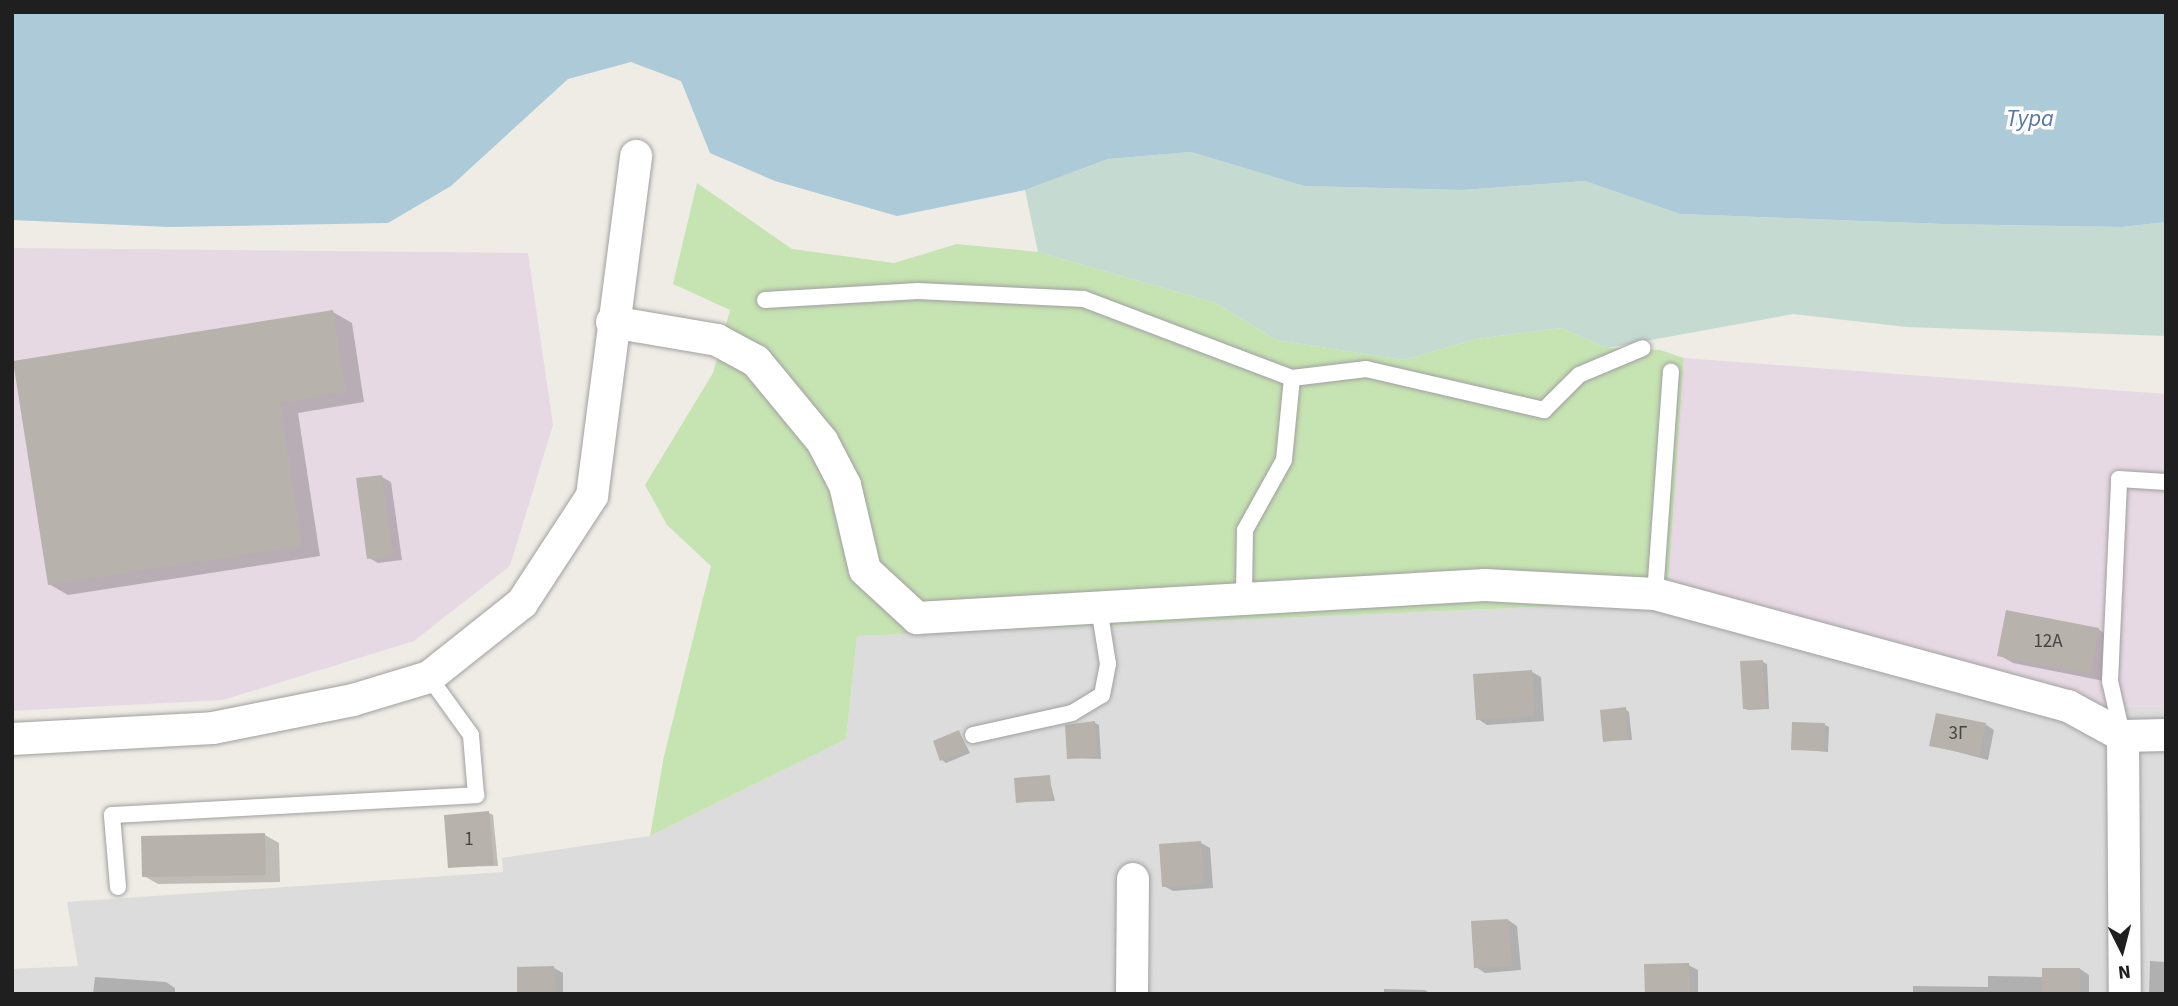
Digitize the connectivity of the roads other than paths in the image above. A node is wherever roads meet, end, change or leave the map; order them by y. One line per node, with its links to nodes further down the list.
1 (636, 156): 3 (street)
2 (765, 300): 6 (lane)
3 (612, 322): 10 (street); 11 (street)
4 (1643, 348): 6 (lane)
5 (1671, 372): 8 (lane)
6 (1292, 378): 9 (lane)
7 (2166, 482): 14 (lane)
8 (1655, 594): 9 (street); 14 (street)
9 (1244, 596): 10 (street)
10 (1100, 608): 12 (lane)
11 (429, 677): 15 (street); 17 (lane)
12 (973, 734)
13 (2166, 735): 14 (street)
14 (2123, 736): 19 (street)
15 (12, 739)
16 (1133, 879): 18 (street)
17 (118, 887)
18 (1132, 994)
19 (2125, 994)

